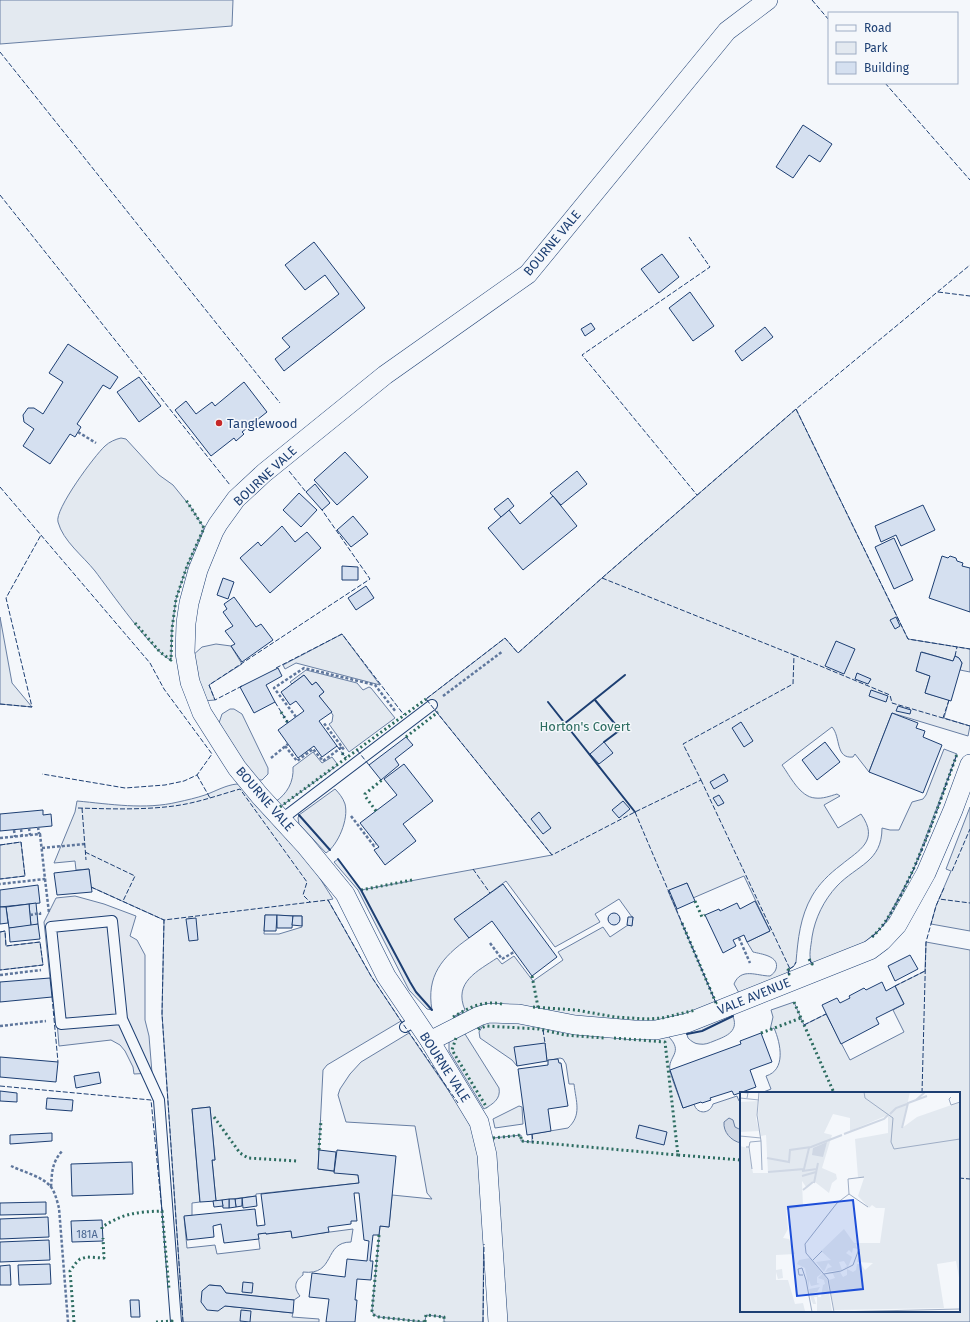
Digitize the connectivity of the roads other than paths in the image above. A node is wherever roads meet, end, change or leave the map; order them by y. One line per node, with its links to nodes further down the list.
1 (768, 0): 4 (street, BOURNE VALE)
2 (432, 705): 4 (lane)
3 (970, 764): 6 (street, VALE AVENUE)
4 (282, 819): 6 (street, BOURNE VALE)
5 (122, 1018): 5 (lane); 7 (lane)
6 (430, 1041): 8 (street, BOURNE VALE)
7 (176, 1322)
8 (498, 1322)

